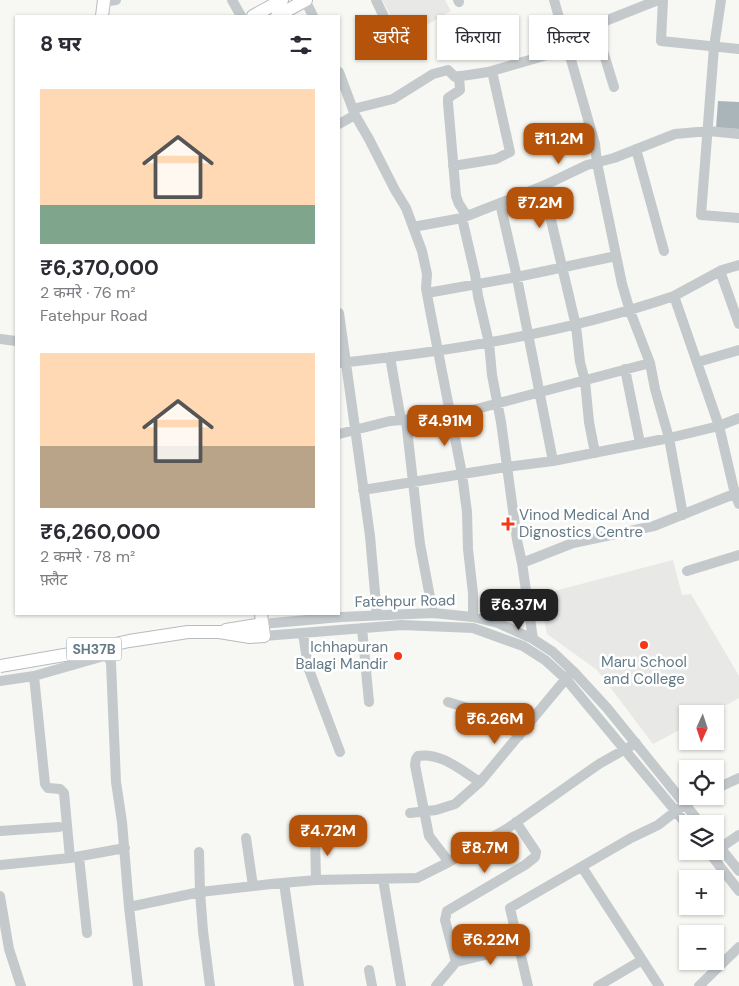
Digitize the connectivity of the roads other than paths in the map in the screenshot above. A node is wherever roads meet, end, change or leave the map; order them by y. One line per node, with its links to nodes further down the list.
1 (105, 0): 10 (main road); 11 (main road)
2 (232, 0): 12 (street)
3 (282, 0): 13 (main road)
4 (306, 0): 14 (main road); 15 (street)
5 (376, 0): 16 (street)
6 (554, 0): 17 (street)
7 (658, 0): 18 (street)
8 (663, 0): 19 (street)
9 (721, 0): 19 (street)
10 (95, 15)
11 (102, 15)
12 (240, 15)
13 (255, 15)
14 (279, 15)
15 (313, 15)
16 (383, 15)
17 (558, 15)
18 (608, 20)
19 (714, 47): 20 (street); 30 (street)
20 (739, 49)
21 (530, 60): 24 (street)
22 (571, 60): 33 (street)
23 (605, 60): 27 (street)
24 (492, 71): 26 (street); 34 (street)
25 (340, 75): 28 (street)
26 (459, 76): 28 (street); 34 (street)
27 (614, 87)
28 (354, 112): 29 (street); 39 (street)
29 (340, 123)
30 (708, 131): 31 (street); 32 (street); 38 (street)
31 (739, 134)
32 (636, 149): 33 (street); 40 (street)
33 (597, 162): 35 (street); 41 (street)
34 (453, 166): 37 (street)
35 (542, 186): 36 (street); 43 (street)
36 (500, 203): 37 (street); 45 (street)
37 (464, 217): 39 (street); 46 (street)
38 (739, 218)
39 (413, 227): 47 (street)
40 (664, 251)
41 (616, 256): 43 (street); 49 (street)
42 (739, 265): 44 (street)
43 (561, 267): 45 (street); 51 (street)
44 (720, 271): 48 (street); 50 (street)
45 (517, 277): 46 (street); 53 (street)
46 (476, 284): 47 (street); 56 (street)
47 (427, 293): 58 (street)
48 (674, 296): 49 (street); 60 (street)
49 (630, 311): 51 (street); 62 (street)
50 (739, 324)
51 (576, 326): 53 (street); 64 (street)
52 (340, 330): 61 (street)
53 (528, 336): 56 (street); 65 (street)
54 (0, 339): 55 (street)
55 (15, 341)
56 (489, 343): 58 (street); 66 (street)
57 (739, 350): 60 (street)
58 (438, 352): 59 (street); 67 (street)
59 (390, 357): 61 (street); 69 (street)
60 (698, 362): 70 (street)
61 (342, 363): 71 (street)
62 (650, 363): 63 (street); 73 (street)
63 (625, 369): 64 (street); 74 (street)
64 (585, 381): 65 (street); 75 (street)
65 (540, 393): 66 (street); 76 (street)
66 (497, 404): 67 (street); 77 (street)
67 (450, 416): 69 (street); 78 (street)
68 (739, 418): 70 (street)
69 (404, 420): 71 (street); 79 (street)
70 (719, 426): 73 (street); 81 (street)
71 (356, 430): 72 (street); 80 (street)
72 (340, 434)
73 (669, 438): 74 (street); 83 (street)
74 (640, 443): 75 (street)
75 (595, 453): 76 (street)
76 (553, 462): 77 (street)
77 (506, 467): 78 (street); 85 (street)
78 (462, 474): 79 (street); 89 (street)
79 (414, 482): 80 (street); 87 (street)
80 (363, 490): 88 (street)
81 (737, 493): 82 (street); 83 (street)
82 (739, 504)
83 (682, 514): 85 (street)
84 (739, 555): 86 (street)
85 (522, 563): 94 (street)
86 (687, 571)
87 (433, 613): 88 (street, Fatehpur Road); 89 (street, Fatehpur Road)
88 (377, 615): 90 (street, Fatehpur Road)
89 (473, 617): 94 (street, Fatehpur Road)
90 (256, 625): 92 (street); 96 (main road, SH37B, bridge)
91 (362, 628): 92 (street); 97 (street); 100 (street)
92 (303, 633): 105 (street)
93 (100, 637): 95 (street)
94 (533, 640): 97 (street, Fatehpur Road)
95 (104, 656): 98 (street); 124 (street)
96 (0, 666)
97 (569, 675): 102 (street); 103 (street, Fatehpur Road); 104 (street)
98 (34, 676): 99 (street); 127 (street)
99 (0, 681)
100 (369, 702)
101 (448, 702): 102 (street)
102 (519, 736): 107 (street)
103 (636, 743): 104 (street); 109 (street, Fatehpur Road)
104 (625, 749): 112 (street); 117 (street)
105 (340, 752)
106 (739, 778): 108 (street)
107 (480, 782): 113 (street); 113 (street)
108 (724, 785)
109 (679, 797)
110 (683, 805): 112 (street)
111 (686, 805): 116 (street, Fatehpur Road)
112 (675, 810): 115 (street); 131 (street)
113 (424, 811): 114 (street); 129 (street)
114 (410, 813)
115 (679, 815)
116 (694, 815)
117 (516, 822): 129 (street); 145 (street)
118 (59, 826): 119 (street)
119 (0, 831)
120 (739, 834): 123 (street)
121 (314, 835): 134 (street)
122 (246, 838): 136 (street)
123 (724, 842)
124 (125, 848): 127 (street); 140 (street)
125 (199, 852): 138 (street)
126 (724, 852): 132 (street)
127 (74, 858): 130 (street); 141 (street)
128 (715, 860): 137 (street)
129 (449, 862): 133 (street)
130 (0, 864)
131 (582, 867): 142 (street); 144 (street)
132 (738, 869)
133 (383, 879): 134 (street); 152 (street)
134 (316, 880): 135 (street)
135 (284, 883): 136 (street); 150 (street)
136 (253, 886): 138 (street)
137 (739, 891)
138 (200, 892): 140 (street); 149 (street)
139 (0, 896): 147 (street)
140 (129, 907): 148 (street)
141 (87, 934)
142 (518, 943): 145 (street); 154 (street)
143 (739, 947): 157 (street)
144 (642, 960): 155 (street); 156 (street)
145 (456, 962): 153 (street)
146 (370, 970): 151 (street)
147 (21, 986)
148 (138, 986)
149 (210, 986)
150 (299, 986)
151 (372, 986)
152 (401, 986)
153 (436, 986)
154 (528, 986)
155 (598, 986)
156 (658, 986)
157 (699, 986)

